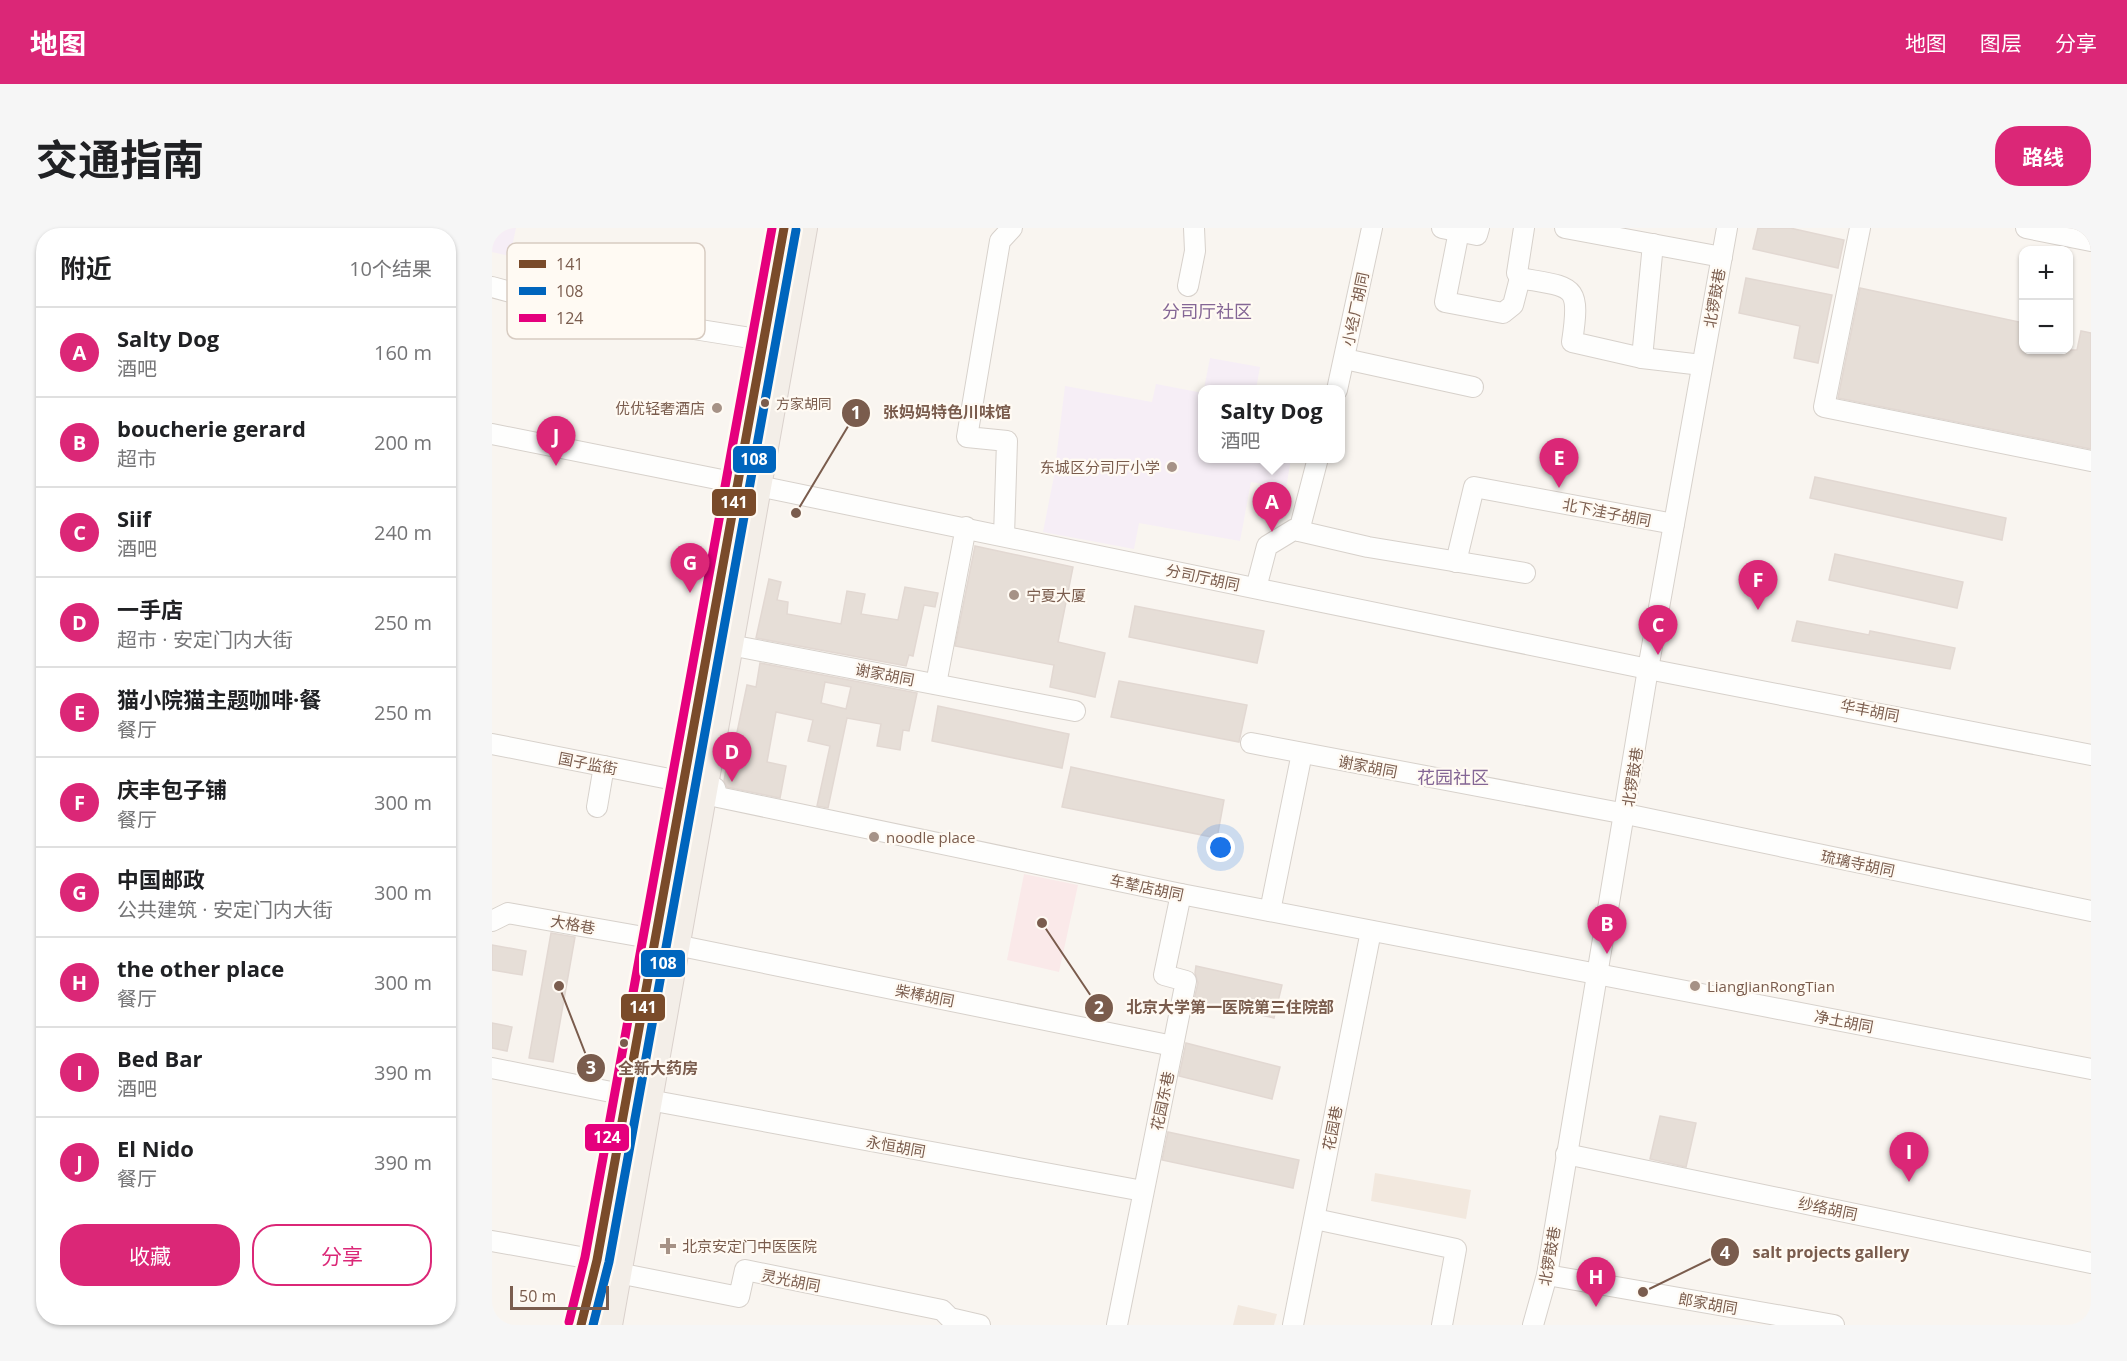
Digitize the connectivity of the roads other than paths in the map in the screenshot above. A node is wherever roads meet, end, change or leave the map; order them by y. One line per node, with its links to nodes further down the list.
1 (784, 228): 21 (main road)
2 (804, 228): 30 (main road)
3 (1012, 228): 34 (street)
4 (1194, 228): 17 (street)
5 (1372, 228): 23 (street, 小经厂胡同)
6 (1479, 228): 12 (street)
7 (1524, 228): 16 (street)
8 (1568, 228): 14 (street)
9 (1727, 228): 15 (street, 北锣鼓巷)
10 (1860, 228): 28 (street)
11 (2026, 228): 13 (street)
12 (1450, 230): 16 (street)
13 (2091, 241)
14 (1653, 244): 15 (street); 22 (street)
15 (1722, 257): 24 (street, 北锣鼓巷)
16 (1520, 278): 22 (street)
17 (1188, 286)
18 (492, 287): 19 (street)
19 (507, 291)
20 (705, 331): 21 (street)
21 (763, 340): 30 (main road)
22 (1642, 358): 24 (street)
23 (1345, 359): 25 (street, 小经厂胡同); 26 (street)
24 (1702, 365): 31 (street, 北锣鼓巷)
25 (1338, 385)
26 (1473, 387)
27 (492, 434): 30 (street)
28 (2091, 461)
29 (1317, 463): 33 (street)
30 (748, 485): 32 (street, 分司厅胡同); 38 (main road); 47 (main road)
31 (1674, 524): 35 (street, 北下洼子胡同); 39 (street, 北锣鼓巷)
32 (966, 528): 34 (street, 分司厅胡同); 40 (street)
33 (1299, 531): 35 (street); 37 (street)
34 (1004, 536): 37 (street, 分司厅胡同)
35 (1456, 561): 36 (street)
36 (1525, 573)
37 (1256, 588): 39 (street, 分司厅胡同)
38 (730, 645): 40 (street, 谢家胡同); 47 (main road)
39 (1648, 669): 45 (street, 华丰胡同); 49 (street, 北锣鼓巷)
40 (936, 684): 41 (street, 谢家胡同)
41 (1075, 711)
42 (1251, 743): 44 (street, 谢家胡同)
43 (492, 744): 46 (street, 国子监街)
44 (1302, 753): 49 (street, 谢家胡同); 51 (street)
45 (2091, 755)
46 (604, 766): 47 (street, 国子监街); 48 (street)
47 (694, 784): 50 (street, 车辇店胡同); 55 (main road)
48 (597, 807)
49 (1626, 814): 52 (street, 琉璃寺胡同); 56 (street, 北锣鼓巷)
50 (1181, 894): 51 (street, 车辇店胡同); 57 (street, 花园东巷)
51 (1270, 911): 54 (street, 车辇店胡同)
52 (2091, 911)
53 (492, 921): 55 (street, 大格巷)
54 (1371, 931): 56 (street, 车辇店胡同); 63 (street, 花园巷)
55 (666, 942): 57 (street, 柴棒胡同); 60 (main road)
56 (1597, 974): 59 (street, 净土胡同); 61 (street, 北锣鼓巷)
57 (1173, 1046): 62 (street, 花园东巷)
58 (492, 1068): 60 (street, 永恒胡同)
59 (2091, 1069)
60 (638, 1097): 62 (street, 永恒胡同); 66 (main road)
61 (1566, 1154): 65 (street, 纱络胡同); 67 (street, 北锣鼓巷)
62 (1143, 1191): 71 (street, 花园东巷)
63 (1315, 1219): 72 (street, 花园巷); 73 (street)
64 (492, 1241): 66 (street)
65 (2091, 1263)
66 (607, 1266): 68 (main road); 69 (main road); 70 (street, 灵光胡同)
67 (1547, 1275): 74 (street, 北锣鼓巷); 75 (street, 郎家胡同)
68 (582, 1325)
69 (609, 1325)
70 (980, 1325)
71 (1117, 1325)
72 (1293, 1325)
73 (1442, 1325)
74 (1533, 1325)
75 (1834, 1325)

